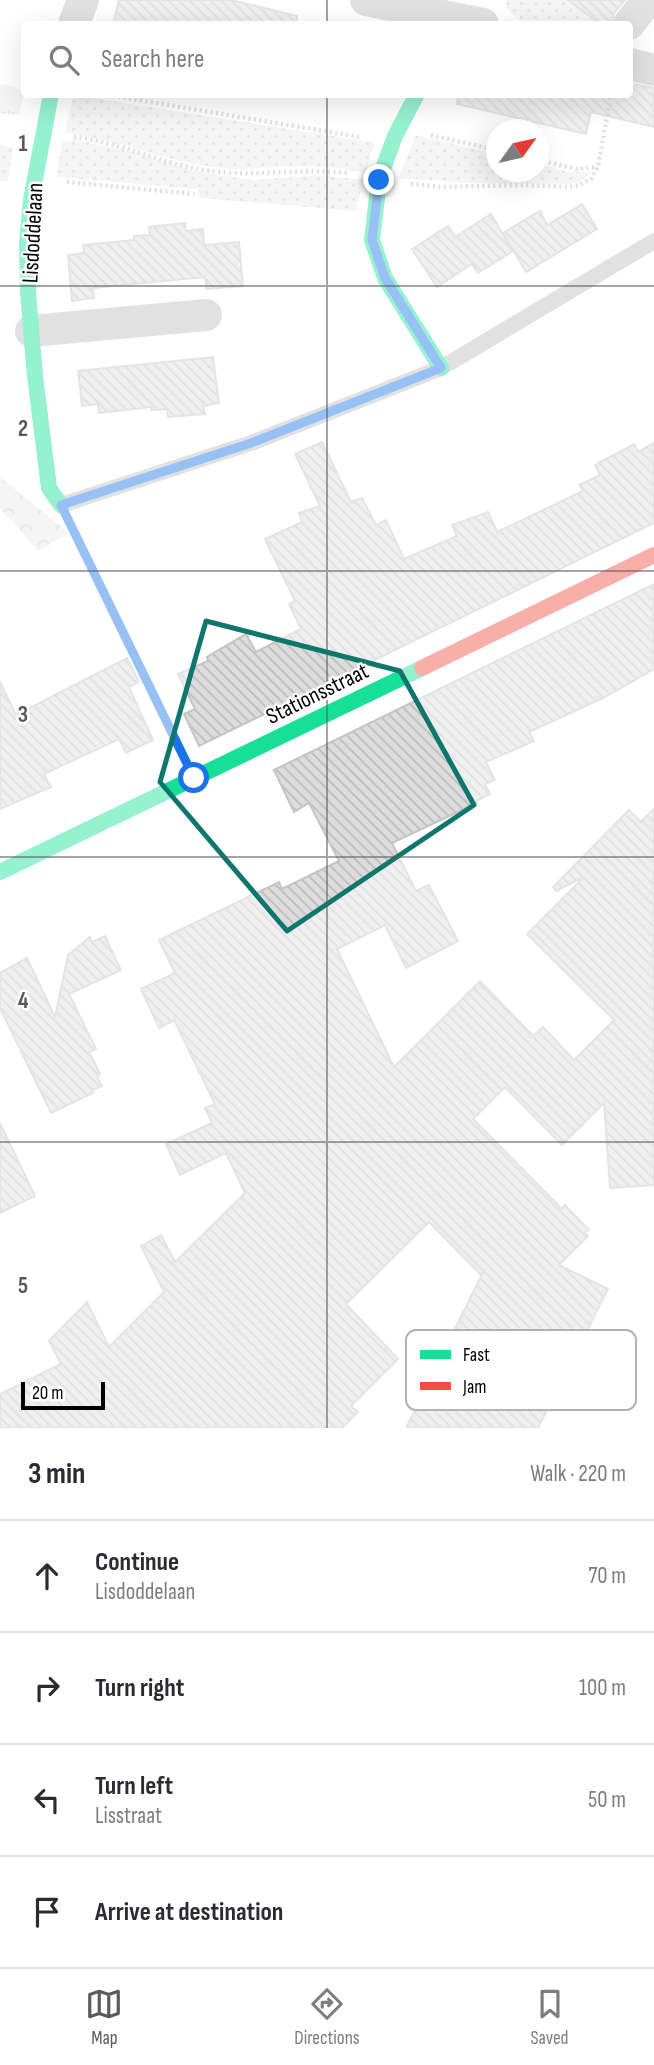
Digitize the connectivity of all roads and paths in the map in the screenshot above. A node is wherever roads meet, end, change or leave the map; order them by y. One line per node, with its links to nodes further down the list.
1 (83, 0): 5 (street)
2 (366, 0): 4 (street)
3 (648, 0): 6 (street)
4 (471, 17)
5 (75, 21)
6 (631, 21)
7 (633, 65): 8 (street)
8 (654, 70)
9 (50, 98): 16 (street, Lisdoddelaan)
10 (126, 98): 12 (path)
11 (415, 98): 12 (street)
12 (395, 136): 13 (path); 21 (street)
13 (486, 148)
14 (549, 163): 15 (path)
15 (598, 167)
16 (34, 179): 17 (path); 20 (street, Lisdoddelaan)
17 (194, 194)
18 (654, 241): 21 (lane)
19 (206, 315): 20 (street)
20 (31, 331): 22 (street, Lisdoddelaan)
21 (441, 368): 22 (lane)
22 (61, 505): 24 (path)
23 (654, 555): 24 (street, Stationsstraat)
24 (194, 778): 25 (street, Stationsstraat)
25 (0, 872)

